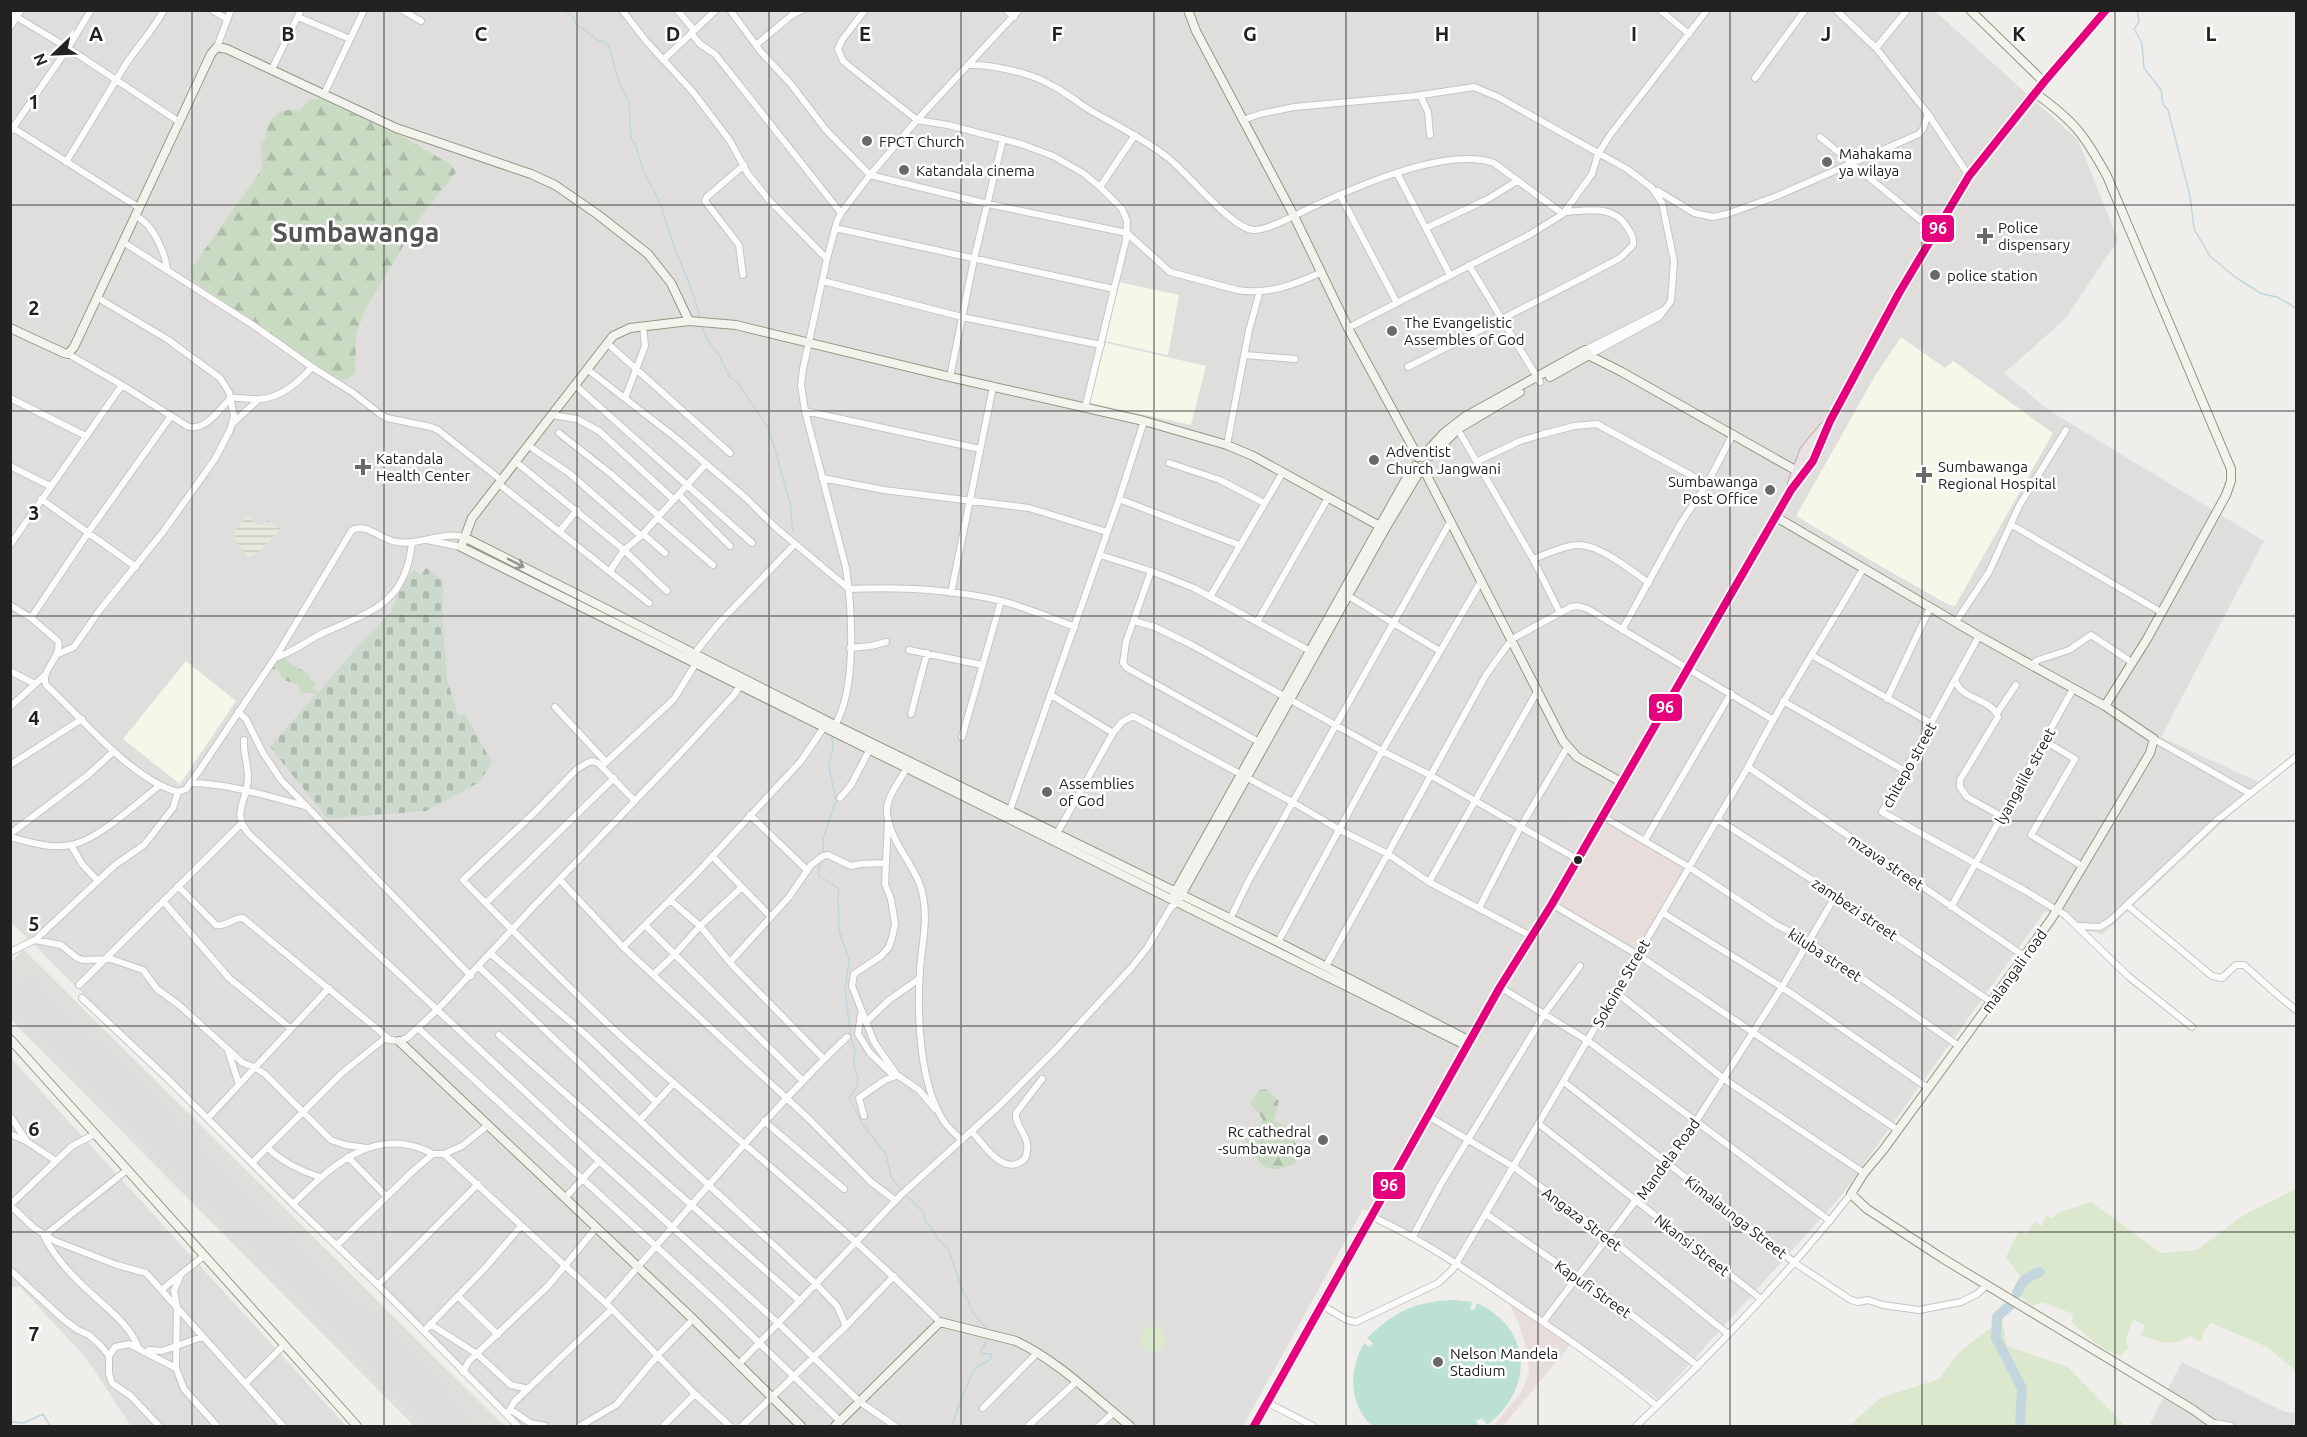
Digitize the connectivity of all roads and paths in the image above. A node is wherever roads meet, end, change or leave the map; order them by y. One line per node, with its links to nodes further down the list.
1 (91, 10): 35 (street)
2 (164, 10): 41 (street)
3 (212, 10): 27 (street)
4 (231, 10): 27 (street)
5 (364, 10): 32 (street)
6 (402, 10): 28 (street)
7 (622, 10): 37 (street)
8 (677, 10): 30 (street)
9 (716, 10): 30 (street)
10 (730, 10): 33 (street)
11 (802, 10): 33 (street)
12 (865, 10): 47 (street)
13 (1006, 10): 26 (street)
14 (1019, 10): 26 (street)
15 (1188, 10): 48 (street)
16 (1660, 10): 31 (street)
17 (1707, 10): 31 (street)
18 (1805, 10): 40 (street)
19 (1836, 10): 36 (street)
20 (1907, 10): 36 (street)
21 (1970, 10): 42 (street)
22 (2106, 10): 42 (highway)
23 (10, 13): 24 (street)
24 (19, 14): 29 (street); 35 (street)
25 (299, 14): 32 (street); 39 (street)
26 (1014, 17): 38 (street)
27 (227, 19): 34 (street)
28 (421, 21)
29 (10, 27)
30 (693, 31): 37 (street); 68 (street)
31 (1689, 34): 55 (street)
32 (350, 39): 44 (street)
33 (756, 45): 60 (street)
34 (217, 47): 39 (street); 49 (street)
35 (68, 48): 41 (street); 50 (street)
36 (1876, 48): 46 (street)
37 (663, 60): 58 (street)
38 (967, 65): 47 (street); 51 (street)
39 (272, 69): 44 (street)
40 (1755, 78)
41 (117, 80): 49 (street); 56 (street)
42 (2044, 82): 43 (highway)
43 (2035, 93): 61 (highway); 190 (street)
44 (324, 94): 90 (street)
45 (1420, 95): 48 (street); 52 (street); 55 (street)
46 (1928, 114): 57 (street); 61 (street)
47 (917, 120): 54 (street); 60 (street)
48 (1243, 120): 70 (street)
49 (178, 121): 67 (street)
50 (11, 129): 56 (street)
51 (1135, 135): 63 (street); 70 (street)
52 (1430, 135)
53 (1820, 137): 57 (street)
54 (1003, 139): 63 (street); 66 (street)
55 (1598, 154): 64 (street); 69 (street)
56 (66, 162): 67 (street)
57 (1849, 163): 64 (street); 73 (street)
58 (744, 165): 76 (street); 81 (street)
59 (1397, 173): 62 (street); 65 (street); 72 (street)
60 (870, 175): 66 (street); 68 (street)
61 (1969, 176): 73 (highway)
62 (1517, 181): 69 (street); 72 (street)
63 (1100, 187): 74 (street)
64 (1652, 188): 97 (street)
65 (1340, 195): 70 (street); 87 (street)
66 (988, 204): 74 (street); 77 (street)
67 (136, 211): 75 (street); 79 (street)
68 (841, 213): 71 (street)
69 (1565, 213): 78 (street); 89 (street)
70 (1294, 216): 80 (street)
71 (835, 228): 76 (street); 77 (street)
72 (1426, 228): 82 (street)
73 (1935, 232): 129 (highway)
74 (1127, 233): 84 (street); 85 (street)
75 (123, 242): 79 (street); 86 (street)
76 (827, 259): 83 (street)
77 (974, 259): 84 (street); 88 (street)
78 (1469, 265): 82 (street); 89 (street)
79 (167, 269): 101 (street)
80 (1322, 272): 85 (street); 93 (street)
81 (743, 275)
82 (1450, 275): 87 (street)
83 (823, 281): 88 (street); 94 (street)
84 (1114, 289): 96 (street)
85 (1260, 291): 99 (street)
86 (98, 298): 98 (street); 111 (street)
87 (1397, 303): 93 (street)
88 (962, 317): 96 (street); 105 (street)
89 (1502, 320): 102 (street); 106 (street)
90 (697, 321): 91 (street); 94 (street)
91 (643, 326): 95 (street); 104 (street)
92 (10, 328): 98 (street)
93 (1348, 328): 133 (street)
94 (808, 341): 105 (street); 115 (street)
95 (607, 343): 103 (street); 104 (street)
96 (1101, 345): 114 (street)
97 (1587, 353): 106 (street); 123 (street)
98 (68, 354): 107 (street)
99 (1245, 355): 100 (street); 126 (street)
100 (1295, 358)
101 (312, 367): 113 (street); 139 (street)
102 (1408, 367)
103 (587, 369): 108 (street); 112 (street)
104 (636, 369): 112 (street); 128 (street)
105 (950, 377): 109 (street)
106 (1539, 379): 120 (street)
107 (122, 385): 117 (street); 124 (street)
108 (575, 385): 116 (street); 141 (street)
109 (993, 387): 114 (street); 127 (street)
110 (10, 398): 124 (street)
111 (231, 398): 113 (street); 117 (street); 119 (street)
112 (625, 398): 134 (street)
113 (259, 399): 119 (street)
114 (1085, 408): 118 (street)
115 (805, 411): 127 (street); 138 (street)
116 (552, 415): 125 (street); 144 (street)
117 (171, 416): 157 (street)
118 (1144, 421): 126 (street); 147 (street)
119 (232, 424): 175 (street)
120 (1456, 427): 130 (street); 133 (street)
121 (2066, 430): 154 (street)
122 (560, 433): 151 (street)
123 (1733, 434): 136 (street); 140 (street)
124 (86, 436): 142 (street)
125 (528, 446): 131 (street); 160 (street)
126 (1227, 446): 137 (street)
127 (980, 448): 148 (street)
128 (730, 453)
129 (1809, 457): 136 (highway); 143 (highway)
130 (1478, 461): 140 (street); 173 (street)
131 (516, 462): 139 (street); 150 (street)
132 (1169, 463): 149 (street)
133 (1421, 463): 153 (street); 155 (street)
134 (706, 464): 141 (street); 165 (street)
135 (10, 466): 142 (street)
136 (1797, 471): 143 (highway)
137 (1282, 472): 145 (street); 149 (street)
138 (822, 478): 148 (street); 181 (street)
139 (500, 482): 156 (street); 161 (street)
140 (1707, 484): 180 (street)
141 (689, 485): 144 (street); 164 (street)
142 (50, 486): 146 (street)
143 (1791, 490): 152 (highway)
144 (677, 498): 151 (street); 168 (street)
145 (1328, 498): 155 (street); 194 (street)
146 (41, 499): 157 (street); 159 (street)
147 (1119, 499): 158 (street); 167 (street)
148 (969, 502): 158 (street); 183 (street)
149 (1264, 503): 167 (street)
150 (577, 510): 156 (street); 170 (street)
151 (658, 517): 160 (street); 174 (street)
152 (1776, 517): 176 (street); 214 (highway)
153 (1450, 522): 179 (street); 195 (street)
154 (2012, 525): 190 (street); 196 (street)
155 (1382, 528): 184 (street)
156 (560, 531): 177 (street)
157 (88, 532): 175 (street); 192 (street)
158 (1107, 532): 172 (street)
159 (14, 533): 166 (street)
160 (642, 535): 170 (street); 171 (street)
161 (464, 537): 162 (street); 169 (street); 210 (street, one-way to 210)
162 (424, 540): 163 (street); 169 (street)
163 (412, 542): 209 (street); 209 (street)
164 (752, 543)
165 (795, 544): 181 (street); 210 (street)
166 (10, 545)
167 (1239, 545): 185 (street)
168 (730, 546)
169 (462, 547): 210 (street)
170 (624, 550): 177 (street); 182 (street)
171 (665, 553)
172 (1100, 555): 178 (street); 197 (street)
173 (1533, 559): 180 (street); 191 (street)
174 (713, 566)
175 (136, 567): 206 (street)
176 (1863, 569): 189 (street); 208 (street, Sokoine Street)
177 (610, 571): 187 (street)
178 (1151, 571): 185 (street); 193 (street)
179 (1481, 581): 200 (street); 205 (street)
180 (1649, 583): 198 (street)
181 (849, 589): 183 (street); 202 (street)
182 (668, 591)
183 (951, 593): 186 (street)
184 (1345, 594): 195 (street); 204 (street); 225 (street)
185 (1210, 597): 194 (street)
186 (1001, 602): 197 (street); 212 (street)
187 (649, 603)
188 (10, 605): 192 (street)
189 (1930, 608): 196 (street); 226 (street)
190 (2162, 612): 211 (street)
191 (1560, 613): 198 (street); 200 (street)
192 (31, 618): 206 (street)
193 (1134, 621): 225 (street); 245 (street)
194 (1257, 622): 204 (street)
195 (1394, 623): 205 (street); 238 (street)
196 (1955, 623): 199 (street)
197 (1075, 627): 224 (street)
198 (1622, 630): 214 (street)
199 (1978, 636): 213 (street); 217 (street, chitepo street)
200 (1512, 639): 222 (street); 256 (street)
201 (886, 642): 202 (street)
202 (850, 648): 237 (street)
203 (909, 650): 207 (street)
204 (1310, 651): 225 (street)
205 (1440, 651): 249 (street)
206 (58, 654): 216 (street)
207 (927, 654): 212 (street); 233 (street)
208 (1812, 656): 226 (street); 227 (street, Sokoine Street)
209 (275, 658): 231 (street)
210 (695, 658): 218 (street); 251 (street)
211 (2133, 663): 213 (street); 228 (street)
212 (982, 665): 241 (street)
213 (2031, 665): 221 (street)
214 (1688, 669): 223 (street); 259 (highway)
215 (10, 671): 219 (street)
216 (45, 675): 219 (street); 234 (street)
217 (1955, 680): 232 (street); 236 (street, chitepo street)
218 (743, 682): 237 (street); 239 (street); 266 (street)
219 (35, 684): 229 (street)
220 (2016, 685): 232 (street)
221 (2073, 689): 228 (street); 244 (street, lyangalile street)
222 (1538, 690): 246 (street); 267 (street)
223 (1731, 693): 235 (street); 281 (street)
224 (1051, 695): 240 (street); 270 (street)
225 (1288, 698): 238 (street); 245 (street); 257 (street)
226 (1887, 699): 236 (street)
227 (1783, 701): 235 (street, Sokoine Street); 255 (street)
228 (2105, 706): 242 (street)
229 (10, 707)
230 (555, 707): 251 (street)
231 (238, 712): 260 (street); 269 (street)
232 (1997, 713): 273 (street)
233 (911, 714)
234 (81, 719): 248 (street); 252 (street)
235 (1772, 719): 253 (street, Sokoine Street)
236 (1931, 723): 255 (street, chitepo street)
237 (835, 725): 270 (street)
238 (1336, 725): 249 (street); 268 (street)
239 (824, 727): 247 (street); 271 (street)
240 (1113, 733): 257 (street); 280 (street)
241 (962, 737)
242 (2154, 739): 264 (street); 288 (street, malangali road)
243 (244, 740): 262 (street)
244 (2045, 741): 273 (street, lyangalile street); 288 (street)
245 (1259, 742): 257 (street)
246 (1568, 746): 259 (street); 277 (street)
247 (870, 749): 254 (street); 265 (street)
248 (114, 751): 261 (street); 279 (street)
249 (1382, 751): 256 (street); 278 (street)
250 (2296, 757): 264 (street)
251 (604, 764): 258 (street); 300 (street)
252 (10, 765)
253 (1748, 767): 275 (street, Sokoine Street); 303 (street, mzava street)
254 (907, 768): 274 (street); 280 (street)
255 (1905, 771): 287 (street, chitepo street)
256 (1430, 774): 267 (street); 283 (street)
257 (1243, 777): 268 (street); 297 (street)
258 (614, 778): 266 (street); 300 (street)
259 (1621, 782): 272 (highway)
260 (191, 783): 262 (street); 263 (street)
261 (159, 786): 263 (street); 282 (street)
262 (247, 790): 269 (street); 276 (street)
263 (178, 792): 291 (street)
264 (2249, 793): 302 (street)
265 (840, 798)
266 (635, 801): 292 (street)
267 (1473, 801): 277 (street); 293 (street)
268 (1294, 803): 278 (street); 308 (street)
269 (306, 806): 329 (street)
270 (1010, 810): 280 (street)
271 (750, 816): 284 (street); 290 (street)
272 (1602, 816): 281 (street, kiluba street); 285 (highway)
273 (2002, 817): 287 (street, lyangalile street)
274 (888, 818): 286 (street); 330 (street)
275 (1717, 819): 289 (street, Sokoine Street); 296 (street, zambezi street)
276 (241, 824): 294 (street); 338 (street)
277 (1520, 828): 285 (street); 304 (street)
278 (1340, 830): 283 (street); 316 (street)
279 (10, 836): 282 (street)
280 (1056, 837): 297 (street)
281 (1645, 840): 289 (street, kiluba street)
282 (71, 845): 291 (street)
283 (1388, 854): 293 (street); 325 (street)
284 (712, 856): 295 (street); 298 (street)
285 (1578, 859): 301 (highway)
286 (886, 863): 290 (street); 340 (street)
287 (1977, 864): 303 (street, lyangalile street); 305 (street, chitepo street)
288 (2082, 866): 305 (street, malangali road)
289 (1689, 867): 306 (street, Sokoine Street); 315 (street, kiluba street)
290 (807, 870): 307 (street)
291 (97, 880): 314 (street)
292 (560, 880): 312 (street); 317 (street)
293 (1429, 882): 304 (street)
294 (178, 886): 299 (street); 334 (street)
295 (742, 887): 307 (street); 310 (street)
296 (1836, 895): 315 (street); 337 (street, zambezi street)
297 (1176, 899): 308 (street); 352 (street); 380 (street)
298 (670, 900): 309 (street); 310 (street)
299 (163, 901): 323 (street); 344 (street)
300 (486, 903): 312 (street)
301 (1552, 904): 313 (highway); 321 (street)
302 (2127, 905): 311 (street); 339 (street)
303 (1951, 907): 322 (street, mzava street)
304 (1479, 909): 313 (street)
305 (2056, 909): 311 (street, chitepo street); 322 (street, malangali road)
306 (1663, 913): 321 (street, Sokoine Street); 333 (street)
307 (770, 916): 324 (street)
308 (1230, 919): 316 (street)
309 (645, 925): 317 (street); 320 (street)
310 (700, 926): 320 (street); 324 (street)
311 (2079, 926): 343 (street, chitepo street)
312 (511, 931): 319 (street); 363 (street)
313 (1531, 936): 332 (highway)
314 (35, 940): 318 (street); 323 (street)
315 (1808, 941): 333 (street); 354 (street, kiluba street)
316 (1278, 942): 325 (street)
317 (623, 947): 328 (street)
318 (10, 952)
319 (491, 954): 327 (street); 367 (street)
320 (675, 954): 328 (street); 361 (street)
321 (1638, 955): 335 (street, Sokoine Street); 346 (street)
322 (2024, 956): 337 (street, malangali road)
323 (104, 958): 331 (street); 355 (street)
324 (730, 962): 356 (street)
325 (1326, 966): 352 (street)
326 (1580, 966): 341 (street)
327 (478, 967): 329 (street); 374 (street)
328 (652, 975): 366 (street)
329 (471, 976): 338 (street)
330 (920, 979): 342 (street); 372 (street)
331 (79, 984)
332 (1500, 987): 341 (street); 352 (highway)
333 (1782, 987): 346 (street, Mandela Road); 365 (street)
334 (329, 988): 344 (street); 349 (street)
335 (1616, 992): 351 (street, Sokoine Street); 360 (street)
336 (82, 998): 373 (street)
337 (1991, 1002): 354 (street, malangali road)
338 (437, 1010): 345 (street); 393 (street)
339 (2296, 1010)
340 (862, 1011): 342 (street); 358 (street)
341 (1545, 1013): 351 (street); 383 (street)
342 (866, 1022): 358 (street)
343 (2193, 1026)
344 (290, 1028): 357 (street)
345 (419, 1029): 350 (street); 400 (street)
346 (1753, 1032): 360 (street, Mandela Road); 379 (street)
347 (499, 1035): 411 (street)
348 (847, 1037): 356 (street)
349 (388, 1038): 350 (street); 368 (street)
350 (399, 1041): 378 (street)
351 (1588, 1041): 362 (street, Sokoine Street); 376 (street)
352 (1469, 1043): 371 (highway)
353 (12, 1044): 382 (street)
354 (1959, 1046): 365 (street, malangali road)
355 (228, 1050): 357 (street); 364 (street)
356 (824, 1059): 361 (street)
357 (254, 1066): 364 (street); 368 (street)
358 (896, 1076): 370 (street); 372 (street)
359 (1042, 1079): 380 (street)
360 (1724, 1079): 376 (street, Mandela Road); 398 (street)
361 (802, 1080): 366 (street)
362 (1564, 1082): 377 (street, Sokoine Street); 395 (street, Kimalaunga Street)
363 (674, 1083): 367 (street); 386 (street)
364 (239, 1084): 373 (street)
365 (1928, 1088): 379 (street, malangali road)
366 (786, 1098): 375 (street); 407 (street)
367 (656, 1102): 374 (street)
368 (304, 1111): 387 (street); 388 (street)
369 (10, 1116): 385 (street)
370 (864, 1116)
371 (1428, 1116): 383 (street, Angaza Street); 413 (highway)
372 (941, 1117): 384 (street)
373 (208, 1118): 394 (street)
374 (639, 1120): 402 (street)
375 (764, 1121): 386 (street); 403 (street)
376 (1695, 1122): 395 (street, Mandela Road); 414 (street)
377 (1539, 1124): 396 (street, Sokoine Street); 408 (street, Nkansi Street)
378 (487, 1126): 390 (street); 406 (street)
379 (1898, 1130): 398 (street, malangali road)
380 (972, 1132): 384 (street)
381 (10, 1134): 385 (street)
382 (95, 1134): 392 (street); 397 (street)
383 (1469, 1139): 396 (street, Angaza Street); 419 (street)
384 (962, 1140): 407 (street)
385 (26, 1141): 392 (street)
386 (744, 1145): 402 (street); 421 (street)
387 (268, 1148): 394 (street); 399 (street)
388 (367, 1148): 389 (street); 391 (street)
389 (433, 1154): 390 (street); 405 (street)
390 (444, 1154): 401 (street)
391 (348, 1157): 399 (street); 405 (street)
392 (56, 1161): 410 (street)
393 (599, 1161): 400 (street); 417 (street)
394 (252, 1163): 409 (street)
395 (1666, 1164): 408 (street, Mandela Road); 426 (street, Kimalaunga Street)
396 (1514, 1167): 412 (street, Sokoine Street); 420 (street, Angaza Street)
397 (127, 1170): 418 (street); 424 (street)
398 (1864, 1173): 404 (street, malangali road)
399 (320, 1177): 409 (street)
400 (582, 1180): 406 (street); 423 (street)
401 (478, 1184): 415 (street); 434 (street)
402 (710, 1185): 411 (street); 433 (street)
403 (844, 1189)
404 (1851, 1194): 414 (street); 435 (street)
405 (386, 1196): 422 (street)
406 (565, 1198): 416 (street)
407 (896, 1201): 421 (street)
408 (1636, 1202): 420 (street, Mandela Road); 438 (street, Nkansi Street)
409 (293, 1204): 422 (street)
410 (11, 1205): 418 (street)
411 (692, 1206): 417 (street); 439 (street)
412 (1486, 1214): 425 (street, Sokoine Street); 432 (street, Kapufi Street)
413 (1373, 1216): 419 (street); 441 (highway)
414 (1830, 1221): 426 (street)
415 (521, 1226): 427 (street); 437 (street)
416 (596, 1228): 427 (street); 428 (street)
417 (672, 1228): 423 (street); 448 (street)
418 (44, 1236): 436 (street); 457 (street)
419 (1413, 1236): 425 (street)
420 (1608, 1237): 432 (street, Mandela Road); 451 (street, Angaza Street)
421 (857, 1242): 431 (street); 433 (street)
422 (337, 1245): 434 (street)
423 (657, 1246): 428 (street); 454 (street)
424 (204, 1256): 430 (street); 456 (street)
425 (1456, 1263): 441 (street, Sokoine Street); 446 (street)
426 (1795, 1263): 435 (street, Kimalaunga Street); 438 (street)
427 (565, 1267): 440 (street); 452 (street)
428 (638, 1268): 440 (street); 444 (street)
429 (10, 1270): 462 (street)
430 (181, 1274): 436 (street); 442 (street)
431 (894, 1276): 445 (street); 449 (street)
432 (1578, 1278): 446 (street, Mandela Road); 466 (street, Kapufi Street)
433 (816, 1284): 439 (street); 449 (street)
434 (378, 1285): 450 (street)
435 (1987, 1285): 482 (street)
436 (161, 1290): 442 (street)
437 (458, 1296): 447 (street); 452 (street)
438 (1761, 1299): 451 (street)
439 (800, 1301): 448 (street)
440 (606, 1303): 443 (street)
441 (1323, 1306): 476 (highway)
442 (176, 1309): 453 (street); 455 (street)
443 (612, 1309): 461 (street); 472 (street)
444 (693, 1320): 461 (street); 465 (street)
445 (940, 1322): 459 (street); 475 (street)
446 (1543, 1322): 477 (street)
447 (430, 1324): 450 (street); 460 (street)
448 (779, 1324): 454 (street); 464 (street)
449 (846, 1326): 464 (street)
450 (424, 1331): 468 (street)
451 (1728, 1334): 466 (street)
452 (498, 1335): 460 (street)
453 (202, 1337): 455 (street); 471 (street)
454 (760, 1343): 465 (street); 469 (street)
455 (177, 1346): 458 (street); 463 (street)
456 (283, 1346): 471 (street); 486 (street)
457 (140, 1348): 458 (street); 462 (street); 467 (street)
458 (158, 1352): 463 (street)
459 (1037, 1353): 470 (street); 478 (street)
460 (477, 1354): 468 (street); 472 (street)
461 (658, 1354): 473 (street); 489 (street)
462 (108, 1356): 483 (street)
463 (176, 1356): 467 (street)
464 (814, 1358): 469 (street); 475 (street)
465 (738, 1365): 474 (street)
466 (1698, 1366): 477 (street)
467 (176, 1368): 484 (street)
468 (463, 1372): 479 (street)
469 (795, 1376): 474 (street); 481 (street)
470 (1076, 1382): 480 (street); 495 (street)
471 (246, 1383): 485 (street)
472 (528, 1389): 479 (street)
473 (695, 1394): 490 (street); 491 (street)
474 (772, 1398): 492 (street); 493 (street)
475 (860, 1402): 481 (street); 494 (street)
476 (1268, 1403): 498 (highway); 499 (street)
477 (1657, 1406): 500 (street)
478 (983, 1408)
479 (508, 1412): 487 (street); 488 (street)
480 (1113, 1413): 496 (street); 497 (street)
481 (838, 1424)
482 (2211, 1425): 501 (street)
483 (159, 1426)
484 (217, 1426)
485 (283, 1426)
486 (357, 1426)
487 (518, 1426)
488 (545, 1426)
489 (580, 1426)
490 (663, 1426)
491 (730, 1426)
492 (742, 1426)
493 (801, 1426)
494 (895, 1426)
495 (1028, 1426)
496 (1099, 1426)
497 (1130, 1426)
498 (1254, 1426)
499 (1313, 1426)
500 (1636, 1426)
501 (2231, 1426)

